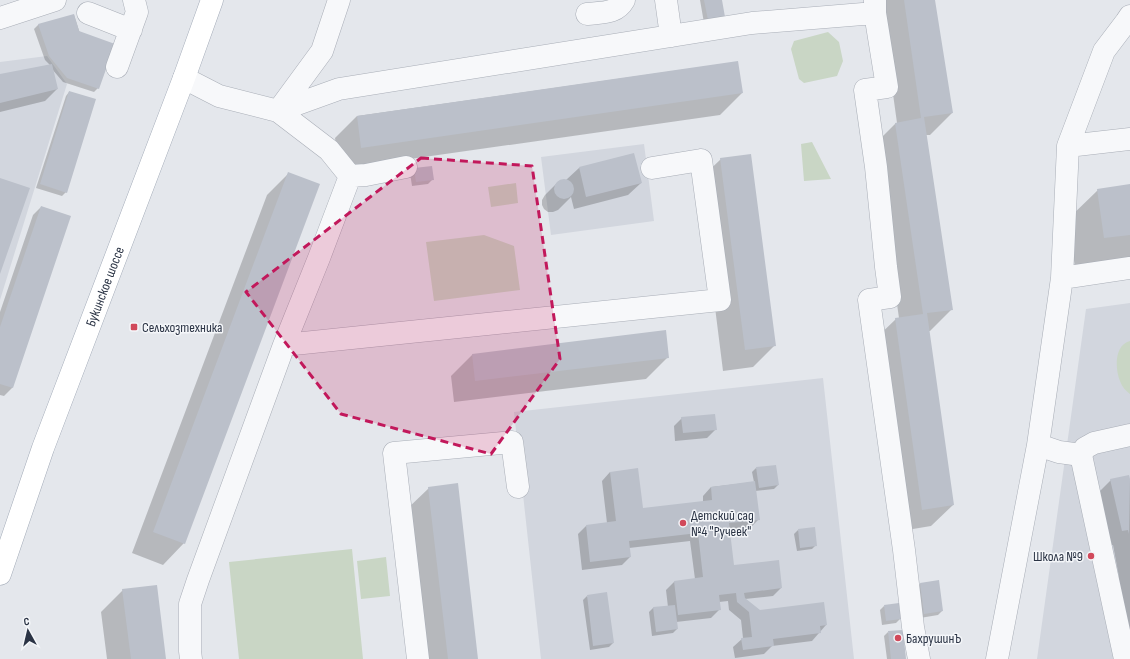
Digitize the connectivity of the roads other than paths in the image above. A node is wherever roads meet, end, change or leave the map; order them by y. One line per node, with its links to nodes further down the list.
1 (134, 0): 12 (street)
2 (212, 0): 15 (main road, Букинское шоссе)
3 (338, 0): 16 (street)
4 (624, 0): 9 (street)
5 (666, 0): 13 (street)
6 (52, 1): 10 (street)
7 (875, 6): 13 (street); 33 (street)
8 (88, 13): 12 (street)
9 (587, 14)
10 (0, 18)
11 (1129, 20): 18 (street)
12 (131, 30): 14 (street)
13 (671, 36): 16 (street)
14 (117, 66)
15 (184, 78): 16 (street); 29 (main road, Букинское шоссе)
16 (278, 111): 21 (street)
17 (1130, 139): 18 (street)
18 (1068, 146): 23 (street)
19 (406, 167): 21 (street)
20 (652, 168): 24 (street)
21 (350, 176): 24 (street)
22 (1130, 268): 23 (street)
23 (1062, 278): 26 (street)
24 (284, 345): 31 (street)
25 (1130, 435): 27 (street)
26 (1038, 445): 27 (street); 34 (street)
27 (1081, 455): 30 (street)
28 (518, 487): 32 (street)
29 (0, 574)
30 (1126, 653)
31 (191, 659)
32 (418, 659)
33 (919, 659)
34 (997, 659)

